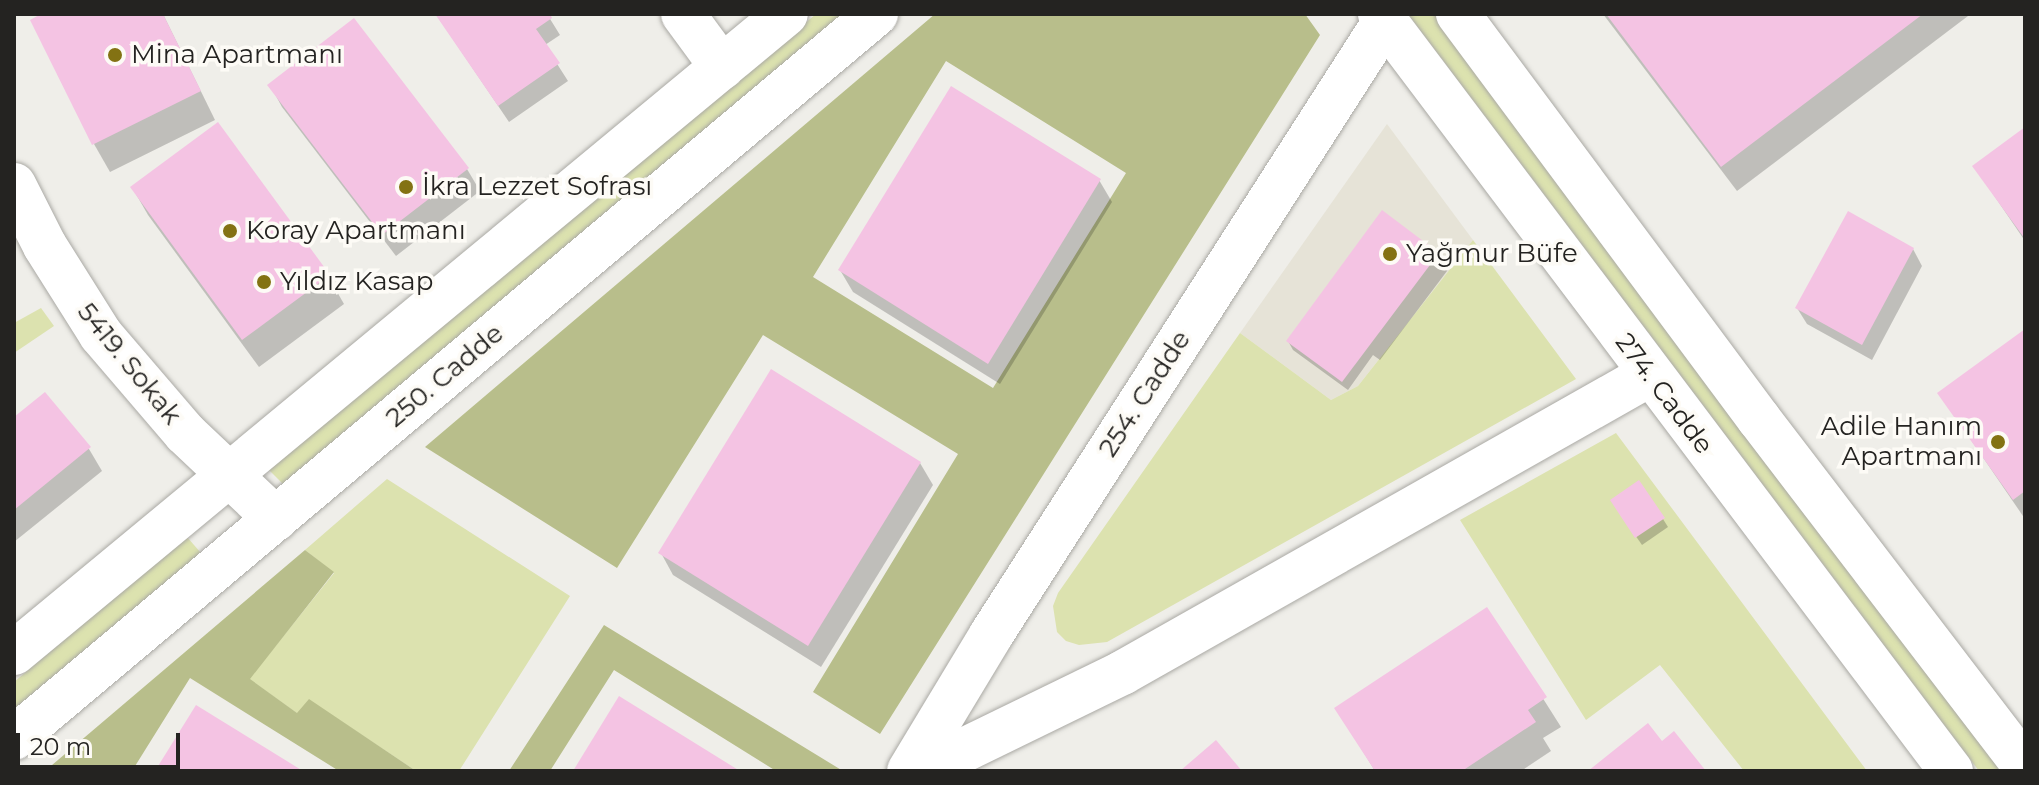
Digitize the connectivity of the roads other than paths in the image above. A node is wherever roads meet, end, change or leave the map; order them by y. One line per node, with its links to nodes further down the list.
1 (683, 14): 6 (street)
2 (786, 14): 6 (street)
3 (876, 14): 10 (street, 250. Cadde)
4 (1458, 14): 13 (street)
5 (1383, 17): 8 (street, 274. Cadde); 14 (street, 254. Cadde)
6 (722, 67): 9 (street)
7 (14, 185): 9 (street, 5419. Sokak)
8 (1649, 375): 15 (street); 16 (street, 274. Cadde)
9 (229, 475): 10 (street, 5419. Sokak); 11 (street)
10 (276, 519): 12 (street, 250. Cadde)
11 (14, 653)
12 (14, 738)
13 (2025, 767)
14 (909, 771)
15 (921, 771)
16 (1951, 771)

